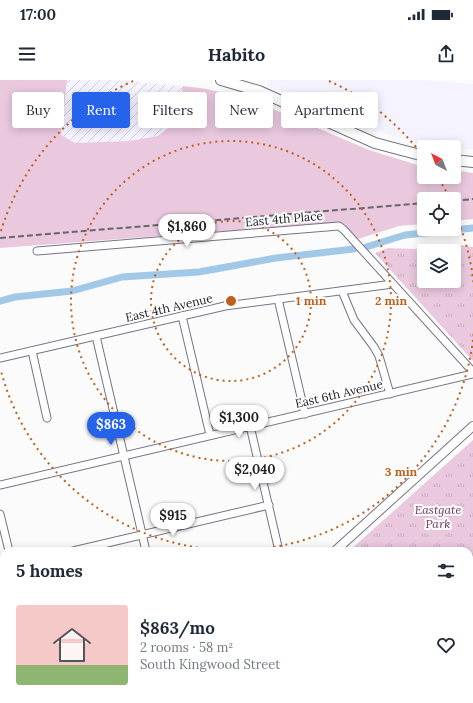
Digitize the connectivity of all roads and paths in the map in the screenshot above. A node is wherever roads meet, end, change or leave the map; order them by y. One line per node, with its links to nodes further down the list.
1 (221, 80): 2 (main road)
2 (417, 154)
3 (461, 161): 4 (main road)
4 (473, 162)
5 (37, 251): 6 (street, East 4th Place)
6 (393, 284): 7 (street, East 4th Avenue); 13 (street)
7 (342, 291): 8 (street, East 4th Avenue); 14 (street)
8 (278, 299): 9 (street, East 4th Avenue); 15 (street)
9 (182, 316): 10 (street, East 4th Avenue); 19 (street)
10 (96, 336): 11 (street, East 4th Avenue); 20 (street)
11 (32, 351): 12 (street, East 4th Avenue); 16 (street)
12 (0, 358)
13 (473, 373): 14 (street, East 6th Avenue)
14 (390, 394): 15 (street, East 6th Avenue)
15 (305, 414): 17 (street, East 6th Avenue)
16 (47, 418)
17 (250, 426): 19 (street, East 6th Avenue); 22 (street)
18 (473, 426): 29 (street)
19 (210, 435): 20 (street, East 6th Avenue)
20 (124, 456): 21 (street, East 6th Avenue); 24 (street)
21 (0, 485)
22 (269, 505): 24 (street); 28 (street)
23 (0, 514): 25 (street)
24 (142, 535): 26 (street); 27 (street)
25 (8, 547)
26 (90, 547)
27 (145, 547)
28 (278, 547)
29 (339, 547)

